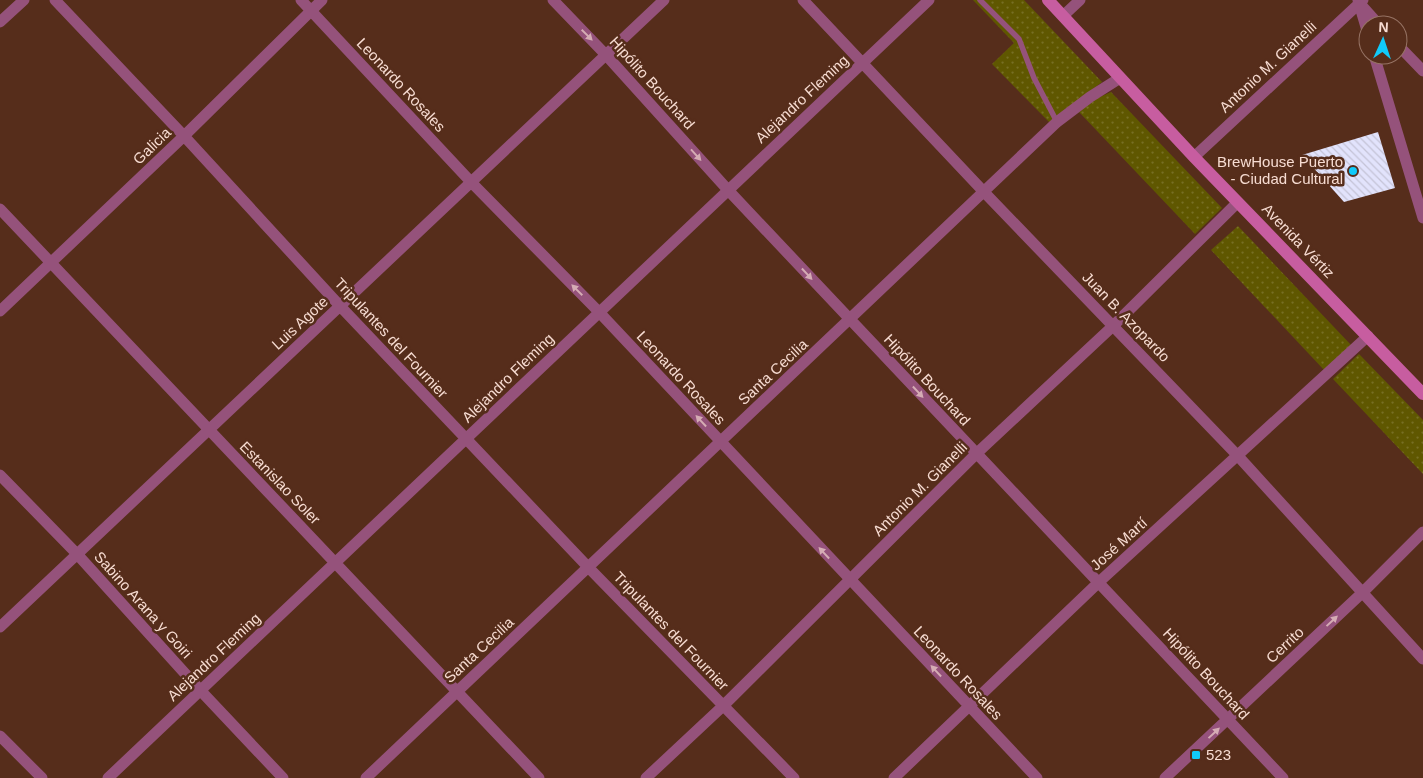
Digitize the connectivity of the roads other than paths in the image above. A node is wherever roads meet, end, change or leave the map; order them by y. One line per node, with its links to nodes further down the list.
1 (24, 0): 17 (street)
2 (55, 0): 25 (street, Tripulantes del Fournier)
3 (301, 0): 13 (street, Leonardo Rosales)
4 (322, 0): 13 (street, Galicia)
5 (553, 0): 18 (street, Hipólito Bouchard, one-way to 18)
6 (664, 0): 18 (street, Luis Agote)
7 (803, 0): 20 (street, Juan B. Azopardo)
8 (928, 0): 20 (street, Alejandro Fleming)
9 (980, 0): 24 (lane)
10 (1048, 0): 16 (street, Avenida Vértiz)
11 (1080, 0): 16 (street)
12 (1359, 1): 14 (street); 15 (street); 26 (street, Antonio M. Gianelli)
13 (311, 10): 25 (street, Galicia); 27 (street, Leonardo Rosales)
14 (1363, 15)
15 (1371, 15)
16 (1064, 16): 23 (street, Avenida Vértiz)
17 (0, 22)
18 (606, 54): 27 (street, Luis Agote); 28 (street, Hipólito Bouchard, one-way to 28)
19 (1408, 55): 22 (street)
20 (862, 63): 28 (street, Alejandro Fleming); 29 (street, Juan B. Azopardo)
21 (1377, 65): 32 (street)
22 (1423, 71)
23 (1120, 78): 24 (street, Santa Cecilia); 26 (street, Avenida Vértiz)
24 (1057, 122): 29 (street, Santa Cecilia)
25 (184, 136): 33 (street, Galicia); 34 (street, Tripulantes del Fournier)
26 (1194, 157): 30 (street, Avenida Vértiz)
27 (471, 182): 34 (street, Luis Agote); 36 (street, Leonardo Rosales, one-way to 27)
28 (728, 190): 36 (street, Alejandro Fleming); 37 (street, Hipólito Bouchard, one-way to 37)
29 (984, 192): 37 (street, Santa Cecilia); 38 (street, Juan B. Azopardo)
30 (1238, 202): 38 (street, Antonio M. Gianelli); 39 (street, Avenida Vértiz)
31 (0, 209): 33 (street, Estanislao Soler)
32 (1423, 218)
33 (51, 263): 35 (street, Galicia); 41 (street, Estanislao Soler)
34 (340, 306): 41 (street, Luis Agote); 42 (street, Tripulantes del Fournier)
35 (0, 311)
36 (599, 312): 42 (street, Alejandro Fleming); 43 (street, Leonardo Rosales, one-way to 36)
37 (850, 319): 43 (street, Santa Cecilia); 44 (street, Hipólito Bouchard, one-way to 44)
38 (1113, 326): 44 (street, Antonio M. Gianelli); 45 (street, Juan B. Azopardo)
39 (1368, 336): 40 (street, Avenida Vértiz); 45 (street, José Martí)
40 (1423, 394)
41 (209, 430): 48 (street, Luis Agote); 49 (street, Estanislao Soler)
42 (466, 439): 49 (street, Alejandro Fleming); 50 (street, Tripulantes del Fournier)
43 (721, 442): 50 (street, Santa Cecilia); 51 (street, Leonardo Rosales, one-way to 43)
44 (976, 454): 51 (street, Antonio M. Gianelli); 52 (street, Hipólito Bouchard)
45 (1238, 456): 52 (street, José Martí); 53 (street, Juan B. Azopardo)
46 (0, 475): 48 (street, Sabino Arana y Goiri)
47 (1423, 532): 53 (street, Cerrito)
48 (77, 554): 54 (street, Luis Agote); 56 (street, Sabino Arana y Goiri)
49 (335, 562): 56 (street, Alejandro Fleming); 57 (street, Estanislao Soler)
50 (588, 567): 57 (street, Santa Cecilia); 58 (street, Tripulantes del Fournier)
51 (850, 581): 58 (street, Antonio M. Gianelli); 59 (street, Leonardo Rosales, one-way to 51)
52 (1099, 582): 59 (street, José Martí); 60 (street, Hipólito Bouchard)
53 (1362, 593): 55 (street, Juan B. Azopardo); 60 (street, Cerrito, one-way to 53)
54 (0, 627)
55 (1423, 659)
56 (200, 690): 63 (street, Alejandro Fleming); 64 (street, Sabino Arana y Goiri)
57 (457, 692): 65 (street, Santa Cecilia); 66 (street, Estanislao Soler)
58 (722, 706): 67 (street, Antonio M. Gianelli); 68 (street, Tripulantes del Fournier)
59 (969, 706): 69 (street, José Martí); 70 (street, Leonardo Rosales)
60 (1228, 719): 71 (street, Cerrito, one-way to 60); 72 (street, Hipólito Bouchard)
61 (0, 736): 62 (street)
62 (42, 778)
63 (108, 778)
64 (283, 778)
65 (366, 778)
66 (539, 778)
67 (646, 778)
68 (794, 778)
69 (894, 778)
70 (1037, 778)
71 (1165, 778)
72 (1283, 778)

